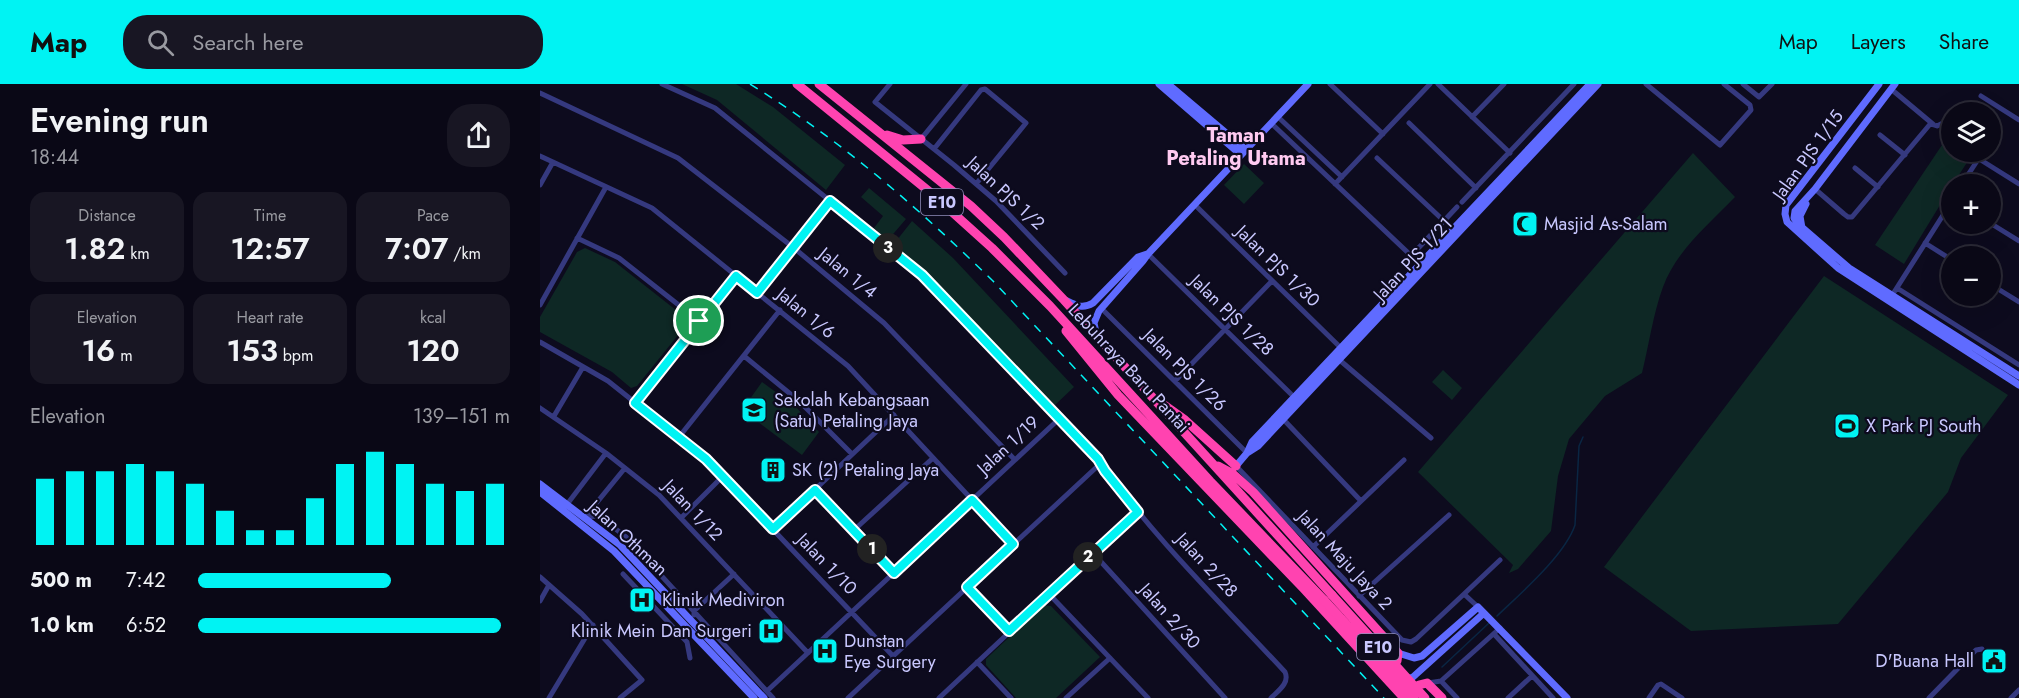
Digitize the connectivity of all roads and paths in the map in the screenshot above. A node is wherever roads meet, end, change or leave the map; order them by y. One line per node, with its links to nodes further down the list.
1 (662, 84): 53 (street, Jalan 2/28)
2 (797, 84): 81 (highway, Lebuhraya Baru Pantai / E10)
3 (819, 84): 31 (highway, Lebuhraya Baru Pantai / E10)
4 (890, 84): 34 (street, Jalan PJS 1/2)
5 (966, 84): 34 (street)
6 (1159, 84): 36 (main road)
7 (1168, 84): 36 (main road)
8 (1308, 84): 24 (main road)
9 (1330, 84): 32 (street)
10 (1430, 84): 32 (street)
11 (1438, 84): 25 (street)
12 (1504, 84): 25 (street)
13 (1574, 84): 37 (street)
14 (1590, 84): 70 (main road, Jalan PJS 1/21)
15 (1598, 84): 70 (main road, Jalan PJS 1/21)
16 (1646, 84): 17 (street)
17 (1724, 84)
18 (1743, 84): 19 (street)
19 (1772, 84)
20 (1879, 84): 57 (main road, Jalan PJS 1/15)
21 (1893, 86): 29 (street); 52 (main road, Jalan PJS 1/15)
22 (540, 93): 66 (street, Jalan 1/4)
23 (1981, 96): 26 (street)
24 (1277, 116): 27 (main road); 44 (street)
25 (1473, 117): 37 (street)
26 (2019, 120)
27 (1271, 123): 36 (main road); 46 (street)
28 (1409, 123): 50 (street)
29 (1931, 123): 30 (street); 38 (street)
30 (1941, 124)
31 (882, 133): 34 (highway); 78 (highway, Lebuhraya Baru Pantai / E10)
32 (1383, 134): 44 (street)
33 (1880, 135): 38 (street)
34 (921, 139): 35 (street, Jalan PJS 1/2)
35 (934, 149): 45 (street, Jalan PJS 1/2); 45 (street)
36 (1243, 152): 55 (main road)
37 (1510, 153): 50 (street)
38 (1905, 155): 51 (street)
39 (540, 156): 41 (street, Jalan 1/6)
40 (1377, 158): 60 (street)
41 (553, 162): 48 (street); 49 (street, Jalan 1/6)
42 (1985, 162): 47 (street)
43 (1855, 168): 51 (street)
44 (1342, 177): 46 (street)
45 (976, 184): 71 (street, Jalan PJS 1/2)
46 (1335, 184): 69 (street)
47 (2019, 184)
48 (540, 185)
49 (606, 188): 63 (street); 72 (street, Jalan 1/6)
50 (1476, 188): 54 (street)
51 (1878, 188): 52 (street)
52 (1815, 189): 58 (main road, Jalan PJS 1/15); 61 (main road)
53 (830, 201): 66 (street); 102 (street, Jalan 2/28)
54 (1462, 202)
55 (1194, 204): 68 (main road); 73 (street, Jalan PJS 1/30)
56 (1457, 207): 60 (street)
57 (1785, 214): 58 (main road); 77 (main road)
58 (1793, 214): 61 (main road)
59 (1941, 218): 65 (street)
60 (1444, 221): 69 (street)
61 (1803, 229): 77 (main road)
62 (2001, 230): 64 (street)
63 (577, 238): 80 (street); 84 (street)
64 (2019, 241)
65 (1925, 243): 67 (street); 74 (street)
66 (794, 248): 76 (street); 110 (street, Jalan 1/4)
67 (1941, 253)
68 (1148, 254): 78 (main road); 82 (main road); 85 (street, Jalan PJS 1/28)
69 (1411, 256): 70 (street)
70 (1422, 266): 88 (main road, Jalan PJS 1/21); 90 (main road, Jalan PJS 1/21)
71 (1065, 273)
72 (736, 276): 76 (street, Jalan 1/6); 84 (street)
73 (1272, 281): 85 (street); 88 (street, Jalan PJS 1/30)
74 (1897, 288): 77 (street); 91 (street)
75 (2001, 291): 79 (street)
76 (757, 293): 83 (street, Jalan 1/6)
77 (1890, 298): 93 (main road); 95 (main road)
78 (1064, 300): 86 (highway, Lebuhraya Baru Pantai / E10)
79 (2019, 302)
80 (540, 305)
81 (1050, 306): 163 (highway); 181 (highway, Lebuhraya Baru Pantai / E10, bridge)
82 (1101, 308): 86 (main road); 94 (street, Jalan PJS 1/26)
83 (780, 310): 89 (street); 100 (street, Jalan 1/6)
84 (699, 321): 98 (street)
85 (1225, 329): 94 (street); 97 (street, Jalan PJS 1/28)
86 (1097, 336): 96 (highway, Lebuhraya Baru Pantai / E10)
87 (540, 342): 92 (street, Jalan 1/10)
88 (1342, 349): 90 (main road, Jalan PJS 1/21)
89 (744, 356): 104 (street); 108 (street)
90 (1337, 358): 97 (main road, Jalan PJS 1/21); 103 (main road, Jalan PJS 1/21); 105 (street)
91 (2019, 365)
92 (583, 367): 98 (street, Jalan 1/10); 101 (street)
93 (2019, 376)
94 (1174, 381): 107 (street, Jalan PJS 1/26)
95 (2019, 385)
96 (1152, 396): 113 (highway, Lebuhraya Baru Pantai / E10); 114 (highway)
97 (1295, 398): 107 (main road, Jalan PJS 1/21)
98 (635, 403): 104 (street, Jalan 1/10)
99 (540, 408): 101 (street, Jalan 1/12)
100 (894, 415): 108 (street); 109 (street, Jalan 1/6)
101 (554, 416): 106 (street, Jalan 1/12)
102 (1059, 418): 110 (street, Jalan 1/19); 112 (street, Jalan 2/28)
103 (1283, 419): 107 (main road, Jalan PJS 1/21); 121 (street)
104 (679, 437): 116 (street, Jalan 1/10)
105 (1431, 438)
106 (606, 453): 115 (street, Jalan 1/12); 122 (street)
107 (1247, 453): 114 (main road, Jalan PJS 1/21)
108 (852, 454): 118 (street)
109 (933, 458): 120 (street, Jalan 1/6); 128 (street)
110 (1015, 460): 120 (street, Jalan 1/19)
111 (1404, 460): 121 (street)
112 (1101, 463): 123 (street, Jalan 2/28); 129 (street)
113 (1210, 463): 158 (highway); 182 (highway, Lebuhraya Baru Pantai / E10, bridge)
114 (1236, 466): 130 (street, Jalan Maju Jaya 2)
115 (625, 468): 125 (street); 126 (street, Jalan 1/12)
116 (723, 476): 126 (street); 127 (street, Jalan 1/10)
117 (540, 484): 122 (main road, Jalan Othman)
118 (815, 490): 127 (street); 128 (street)
119 (540, 492): 122 (main road, Jalan Othman)
120 (972, 500): 129 (street, Jalan 1/6); 133 (street, Jalan 1/19)
121 (1361, 501): 130 (street)
122 (565, 506): 125 (main road, Jalan Othman); 136 (main road, Jalan Othman)
123 (1138, 512): 131 (street); 179 (street, Jalan 2/28)
124 (1449, 515): 143 (street)
125 (585, 517): 146 (street); 149 (main road, Jalan Othman)
126 (681, 518): 135 (street, Jalan 1/12)
127 (773, 529): 147 (street, Jalan 1/10)
128 (854, 530): 133 (street)
129 (1013, 544): 140 (street)
130 (1313, 547): 143 (street, Jalan Maju Jaya 2)
131 (1093, 553): 141 (street); 178 (street, Jalan 2/30)
132 (1500, 560): 142 (street, Jalan Maju Jaya 2)
133 (894, 573): 147 (street, Jalan 1/19)
134 (623, 574): 138 (street, Jalan Othman)
135 (734, 574): 146 (street); 157 (street, Jalan 1/12)
136 (640, 577): 138 (street); 151 (main road, Jalan Othman)
137 (540, 578): 139 (street)
138 (633, 584): 154 (street, Jalan Othman)
139 (549, 585): 144 (street); 150 (street)
140 (967, 587): 153 (street); 159 (street)
141 (1049, 594): 153 (street); 161 (street)
142 (1464, 594): 143 (street, Jalan Maju Jaya 2); 145 (street)
143 (1359, 596)
144 (540, 601)
145 (1478, 607): 148 (main road); 158 (main road)
146 (694, 611): 149 (street); 168 (street)
147 (852, 612): 157 (street, Jalan 1/19); 159 (street, Jalan 1/10)
148 (1484, 613): 152 (main road); 163 (main road)
149 (695, 624): 168 (main road, Jalan Othman)
150 (593, 625): 170 (street); 171 (street)
151 (686, 627): 154 (street); 172 (main road, Jalan Othman)
152 (1500, 628): 155 (street); 187 (main road)
153 (1009, 631): 162 (street)
154 (679, 633): 160 (street, Jalan Othman)
155 (1494, 634): 164 (street); 165 (street)
156 (1979, 650): 190 (street)
157 (808, 653): 168 (street, Jalan 1/19)
158 (1398, 653): 163 (highway)
159 (893, 656): 169 (street)
160 (690, 658)
161 (1110, 658): 176 (street); 177 (street)
162 (977, 662): 174 (street); 175 (street)
163 (1372, 663): 180 (highway)
164 (1533, 676): 185 (street); 186 (street)
165 (1441, 681): 166 (street); 184 (street)
166 (1427, 683): 181 (highway); 183 (highway)
167 (2019, 690): 191 (street)
168 (766, 695): 173 (street)
169 (850, 697)
170 (549, 698)
171 (621, 698)
172 (754, 698)
173 (773, 698)
174 (939, 698)
175 (1011, 698)
176 (1066, 698)
177 (1148, 698)
178 (1224, 698)
179 (1271, 698)
180 (1404, 698)
181 (1413, 698)
182 (1425, 698)
183 (1442, 698)
184 (1457, 698)
185 (1508, 698)
186 (1554, 698)
187 (1567, 698)
188 (1649, 698): 189 (street)
189 (1682, 698)
190 (1929, 698)
191 (2011, 698)

